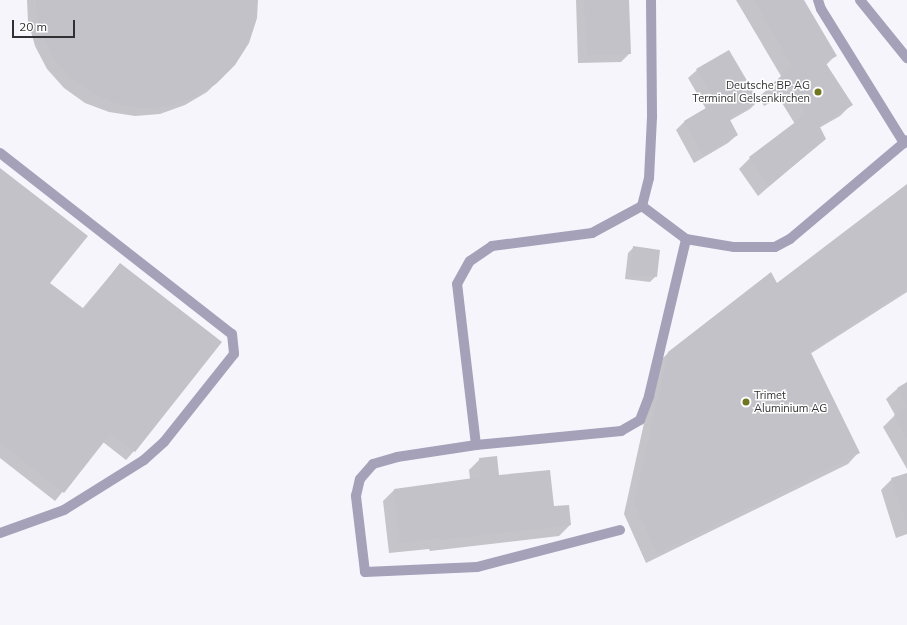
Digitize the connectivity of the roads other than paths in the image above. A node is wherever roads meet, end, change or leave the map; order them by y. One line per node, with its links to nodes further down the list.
1 (818, 0): 5 (lane)
2 (860, 0): 4 (lane)
3 (652, 1): 7 (lane)
4 (907, 58)
5 (906, 142): 8 (lane)
6 (0, 152): 11 (lane)
7 (642, 206): 8 (lane); 9 (lane)
8 (686, 238): 9 (lane)
9 (476, 445): 10 (lane)
10 (620, 530)
11 (0, 533)

